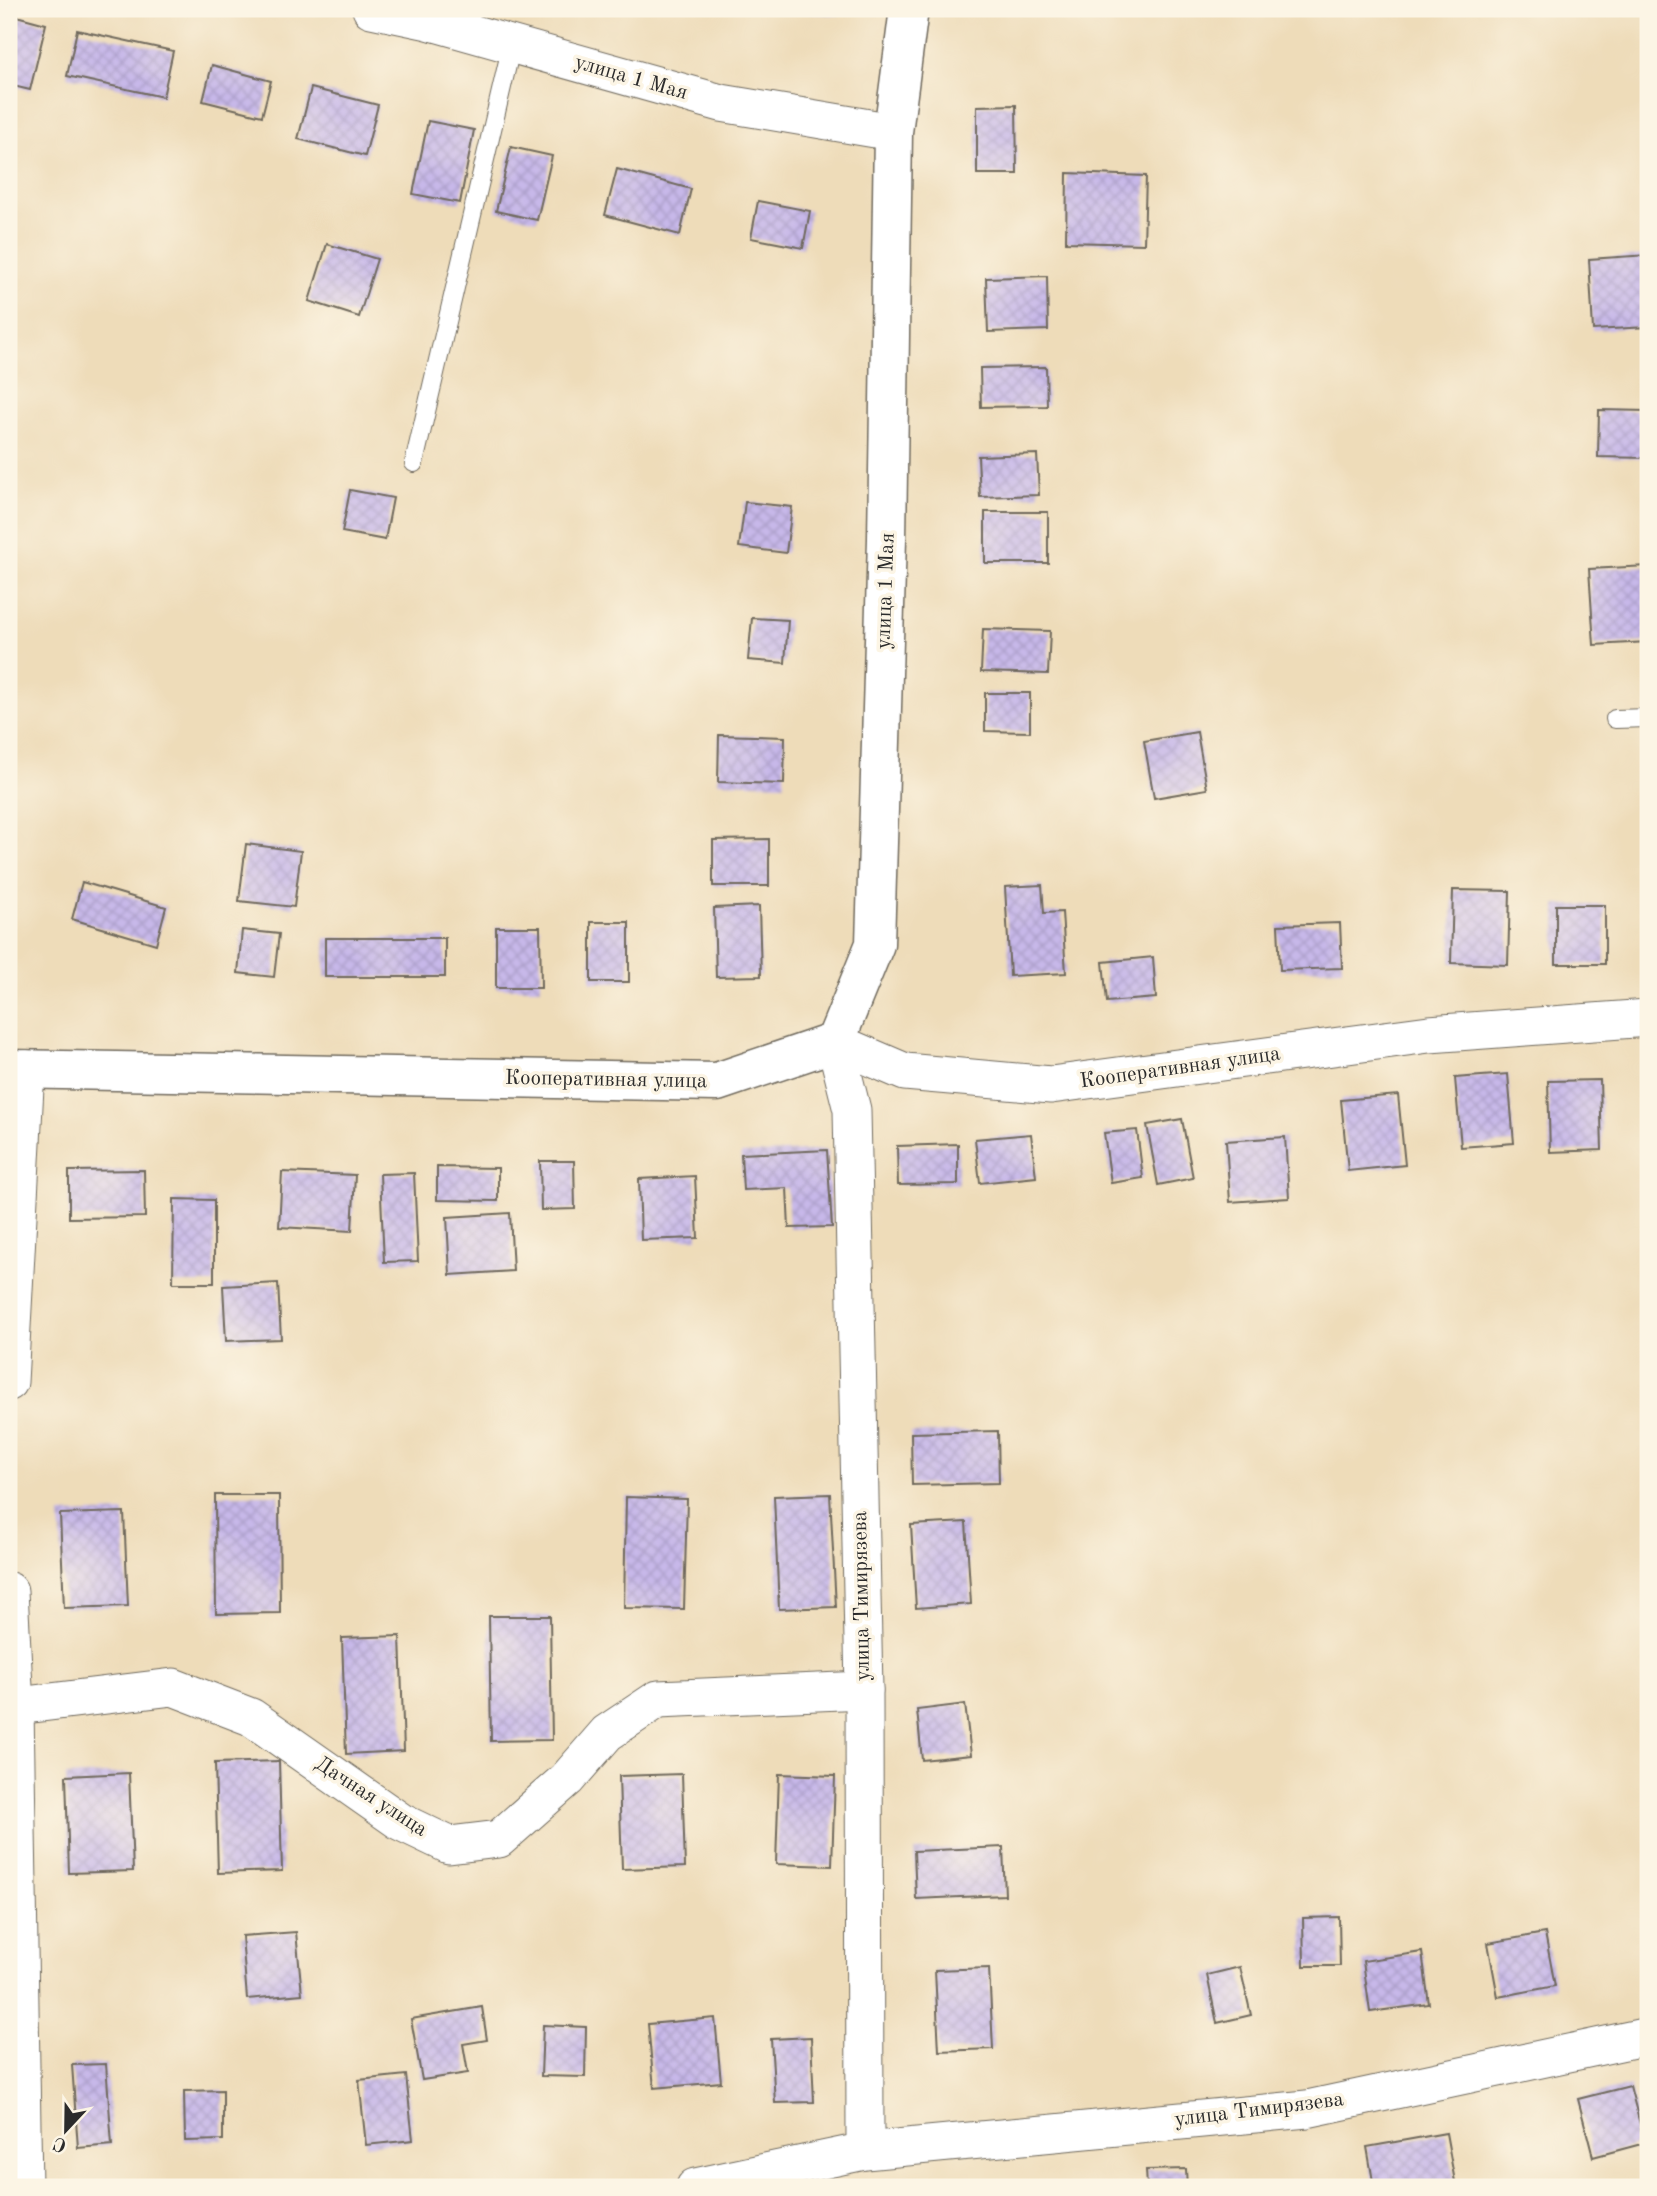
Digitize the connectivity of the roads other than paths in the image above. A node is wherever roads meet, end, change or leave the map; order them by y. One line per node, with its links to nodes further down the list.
1 (372, 9): 3 (street, улица 1 Мая)
2 (909, 9): 4 (street, улица 1 Мая)
3 (512, 44): 4 (street, улица 1 Мая); 5 (lane)
4 (893, 132): 9 (street, улица 1 Мая)
5 (414, 463)
6 (1648, 718): 7 (lane)
7 (1615, 719)
8 (1648, 1018): 9 (street, Кооперативная улица)
9 (835, 1042): 10 (street, Кооперативная улица); 13 (street, улица Тимирязева)
10 (17, 1069): 11 (street)
11 (9, 1382)
12 (9, 1591): 14 (street)
13 (864, 1690): 14 (street, Дачная улица); 16 (street, улица Тимирязева)
14 (12, 1707): 17 (street)
15 (1648, 2036): 16 (street, улица Тимирязева)
16 (865, 2151): 18 (street, улица Тимирязева)
17 (23, 2187)
18 (695, 2187)

